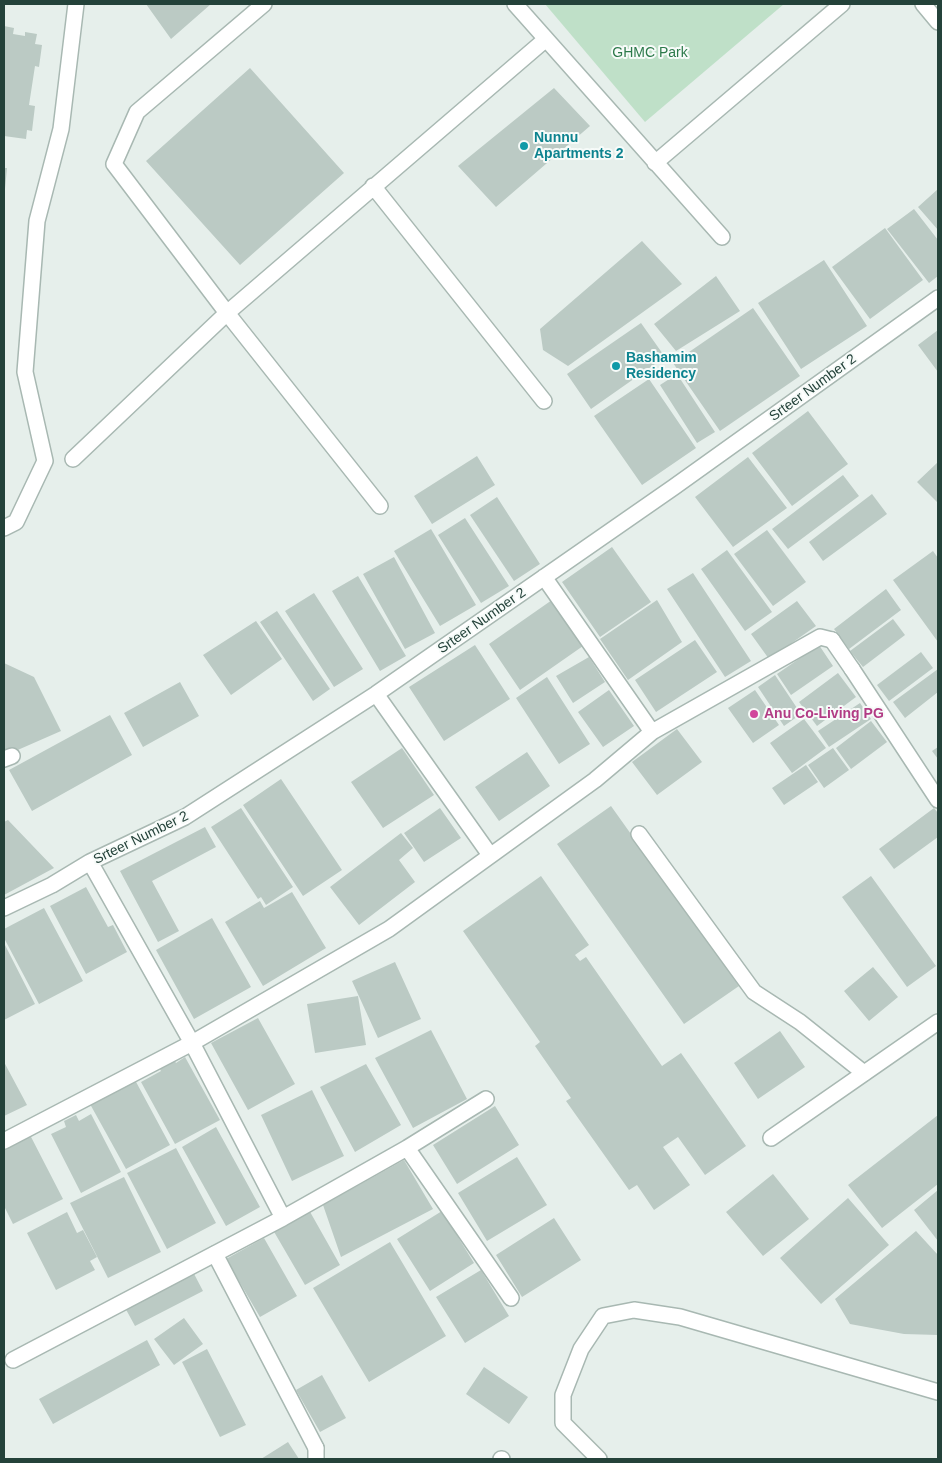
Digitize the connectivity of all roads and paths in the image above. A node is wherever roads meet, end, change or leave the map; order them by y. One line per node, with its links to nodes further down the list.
1 (76, 4): 16 (street)
2 (264, 4): 12 (street)
3 (515, 4): 7 (street)
4 (842, 4): 8 (street)
5 (922, 4): 6 (street)
6 (938, 22)
7 (546, 38): 8 (street); 9 (street)
8 (655, 163): 10 (street)
9 (373, 186): 12 (street); 13 (street)
10 (722, 237)
11 (938, 298): 17 (street, Srteer Number 2)
12 (227, 313): 14 (street); 15 (street)
13 (544, 401)
14 (73, 459)
15 (380, 506)
16 (4, 528)
17 (544, 577): 18 (street, Srteer Number 2); 19 (street)
18 (376, 694): 22 (street); 23 (street, Srteer Number 2)
19 (652, 732): 20 (street); 22 (street)
20 (938, 800)
21 (640, 834): 27 (street)
22 (490, 856): 26 (street)
23 (90, 862): 24 (street, Srteer Number 2); 26 (street)
24 (4, 908)
25 (938, 1022): 27 (street)
26 (192, 1043): 30 (street); 32 (street)
27 (864, 1073): 29 (street)
28 (486, 1099): 31 (street)
29 (770, 1138)
30 (4, 1141)
31 (407, 1148): 32 (street); 34 (street)
32 (283, 1218): 33 (street)
33 (215, 1254): 35 (street); 37 (street)
34 (511, 1298)
35 (8, 1357)
36 (938, 1392): 38 (street)
37 (316, 1454)
38 (599, 1459)

